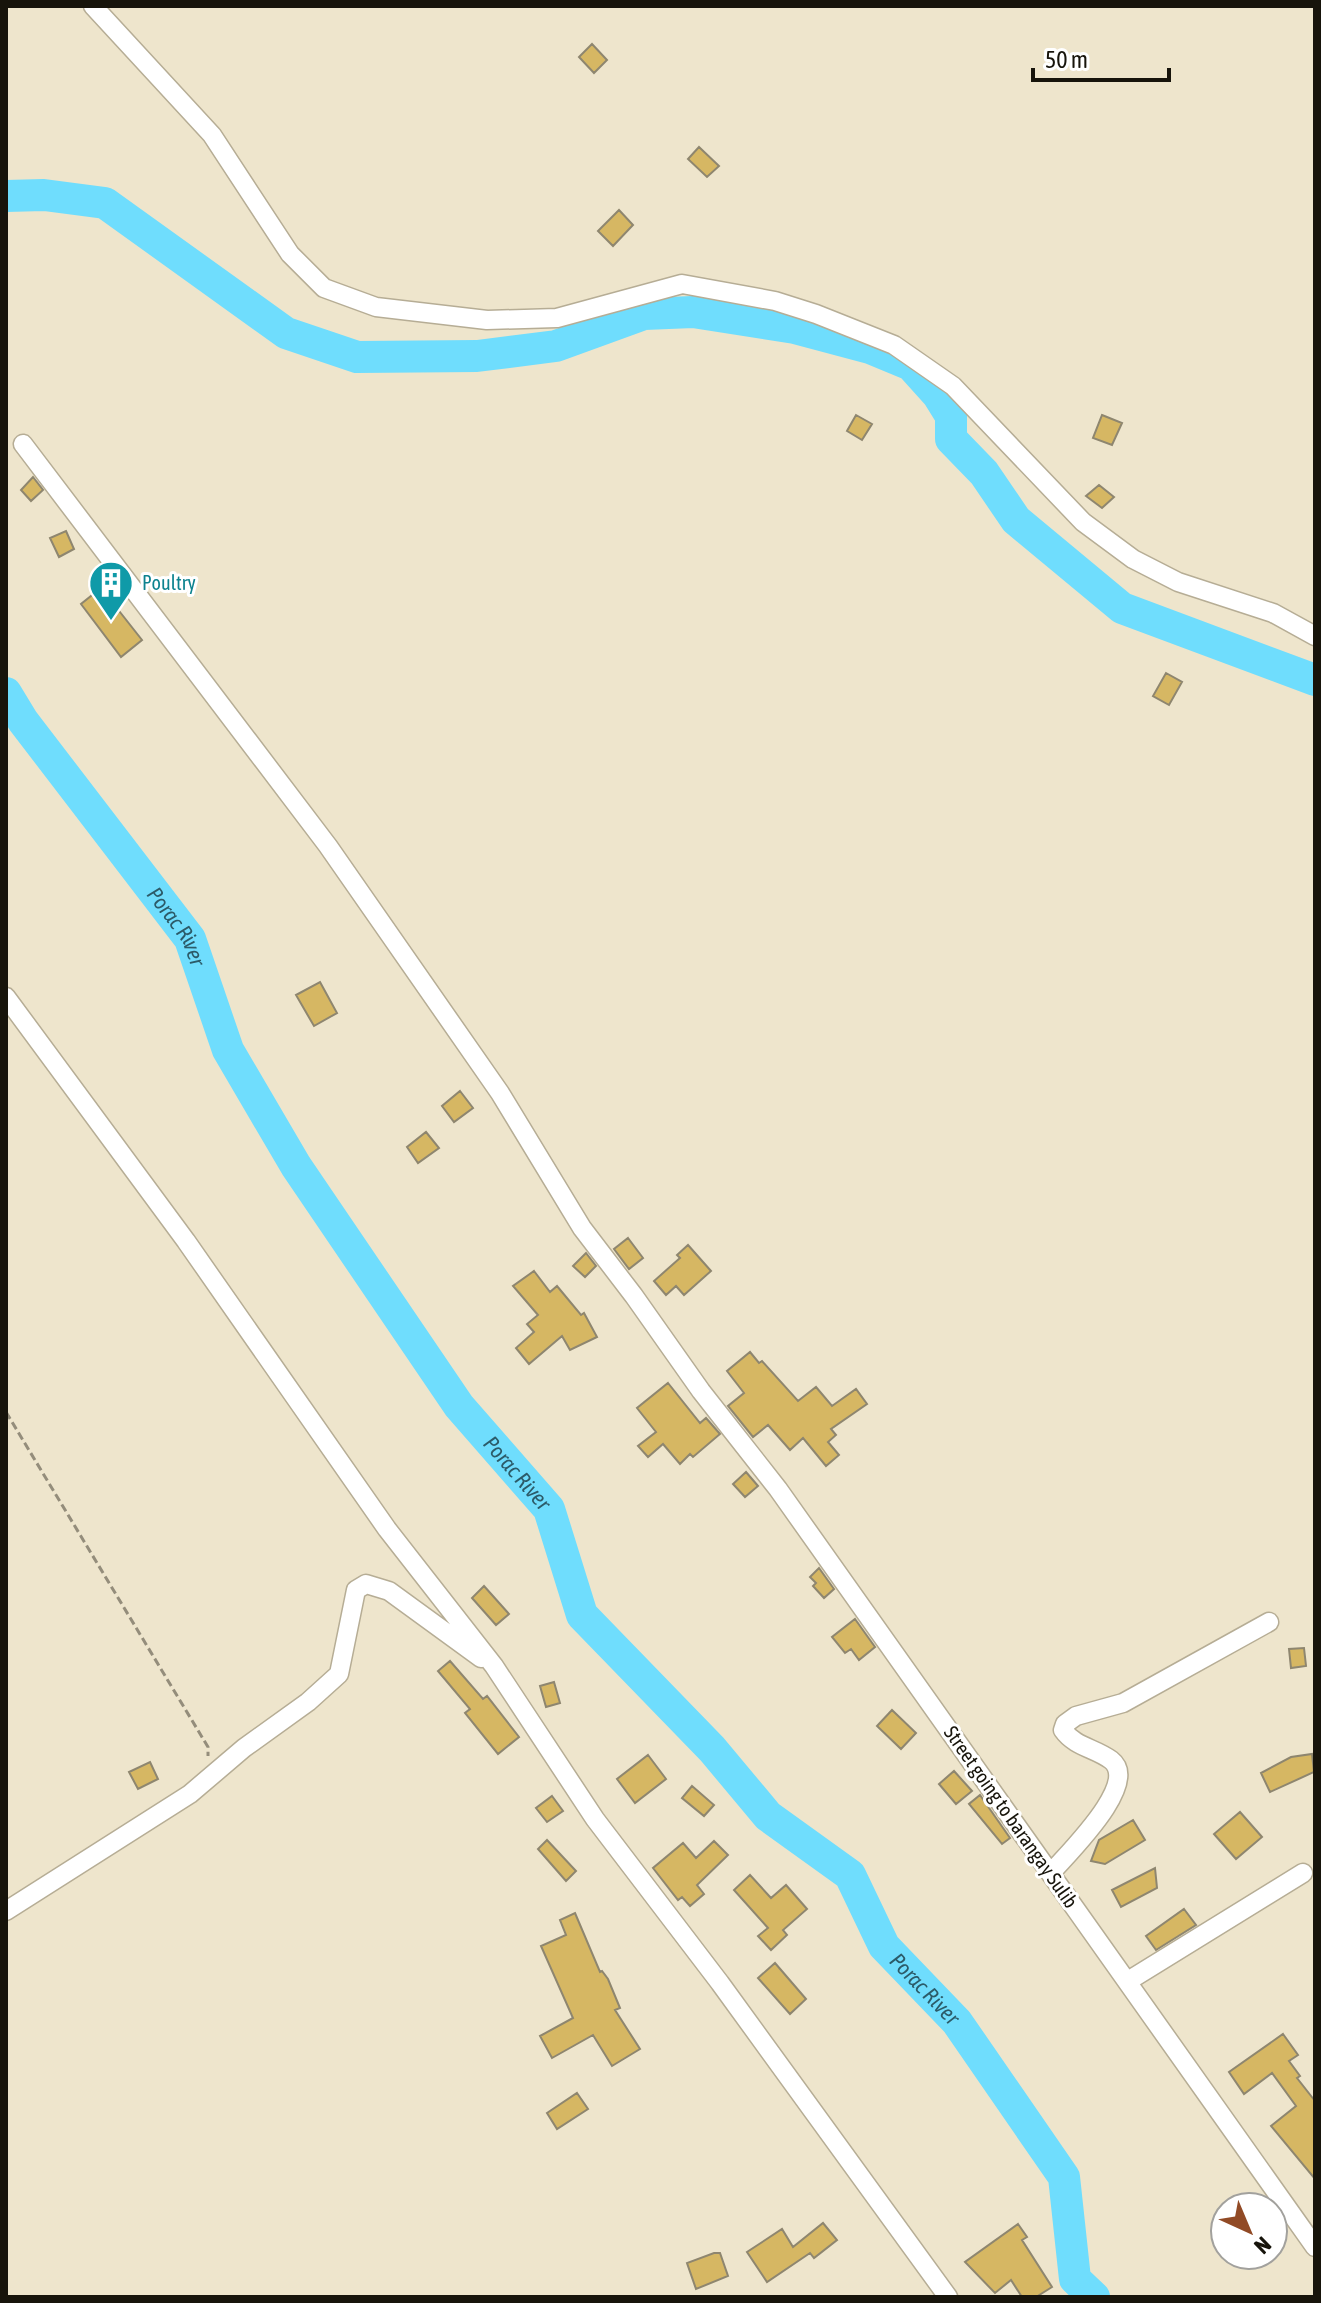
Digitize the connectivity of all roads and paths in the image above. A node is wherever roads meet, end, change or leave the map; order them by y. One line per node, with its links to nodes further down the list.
1 (93, 6): 3 (street)
2 (23, 444): 9 (street, Street going to barangay Sulib)
3 (1315, 636)
4 (6, 997): 7 (street)
5 (6, 1412): 8 (path)
6 (1269, 1622): 9 (street)
7 (494, 1666): 8 (street); 14 (street)
8 (207, 1780): 11 (street)
9 (1051, 1873): 12 (street, Street going to barangay Sulib)
10 (1303, 1873): 12 (street)
11 (6, 1911)
12 (1128, 1981): 13 (street, Street going to barangay Sulib)
13 (1315, 2247)
14 (948, 2297)

